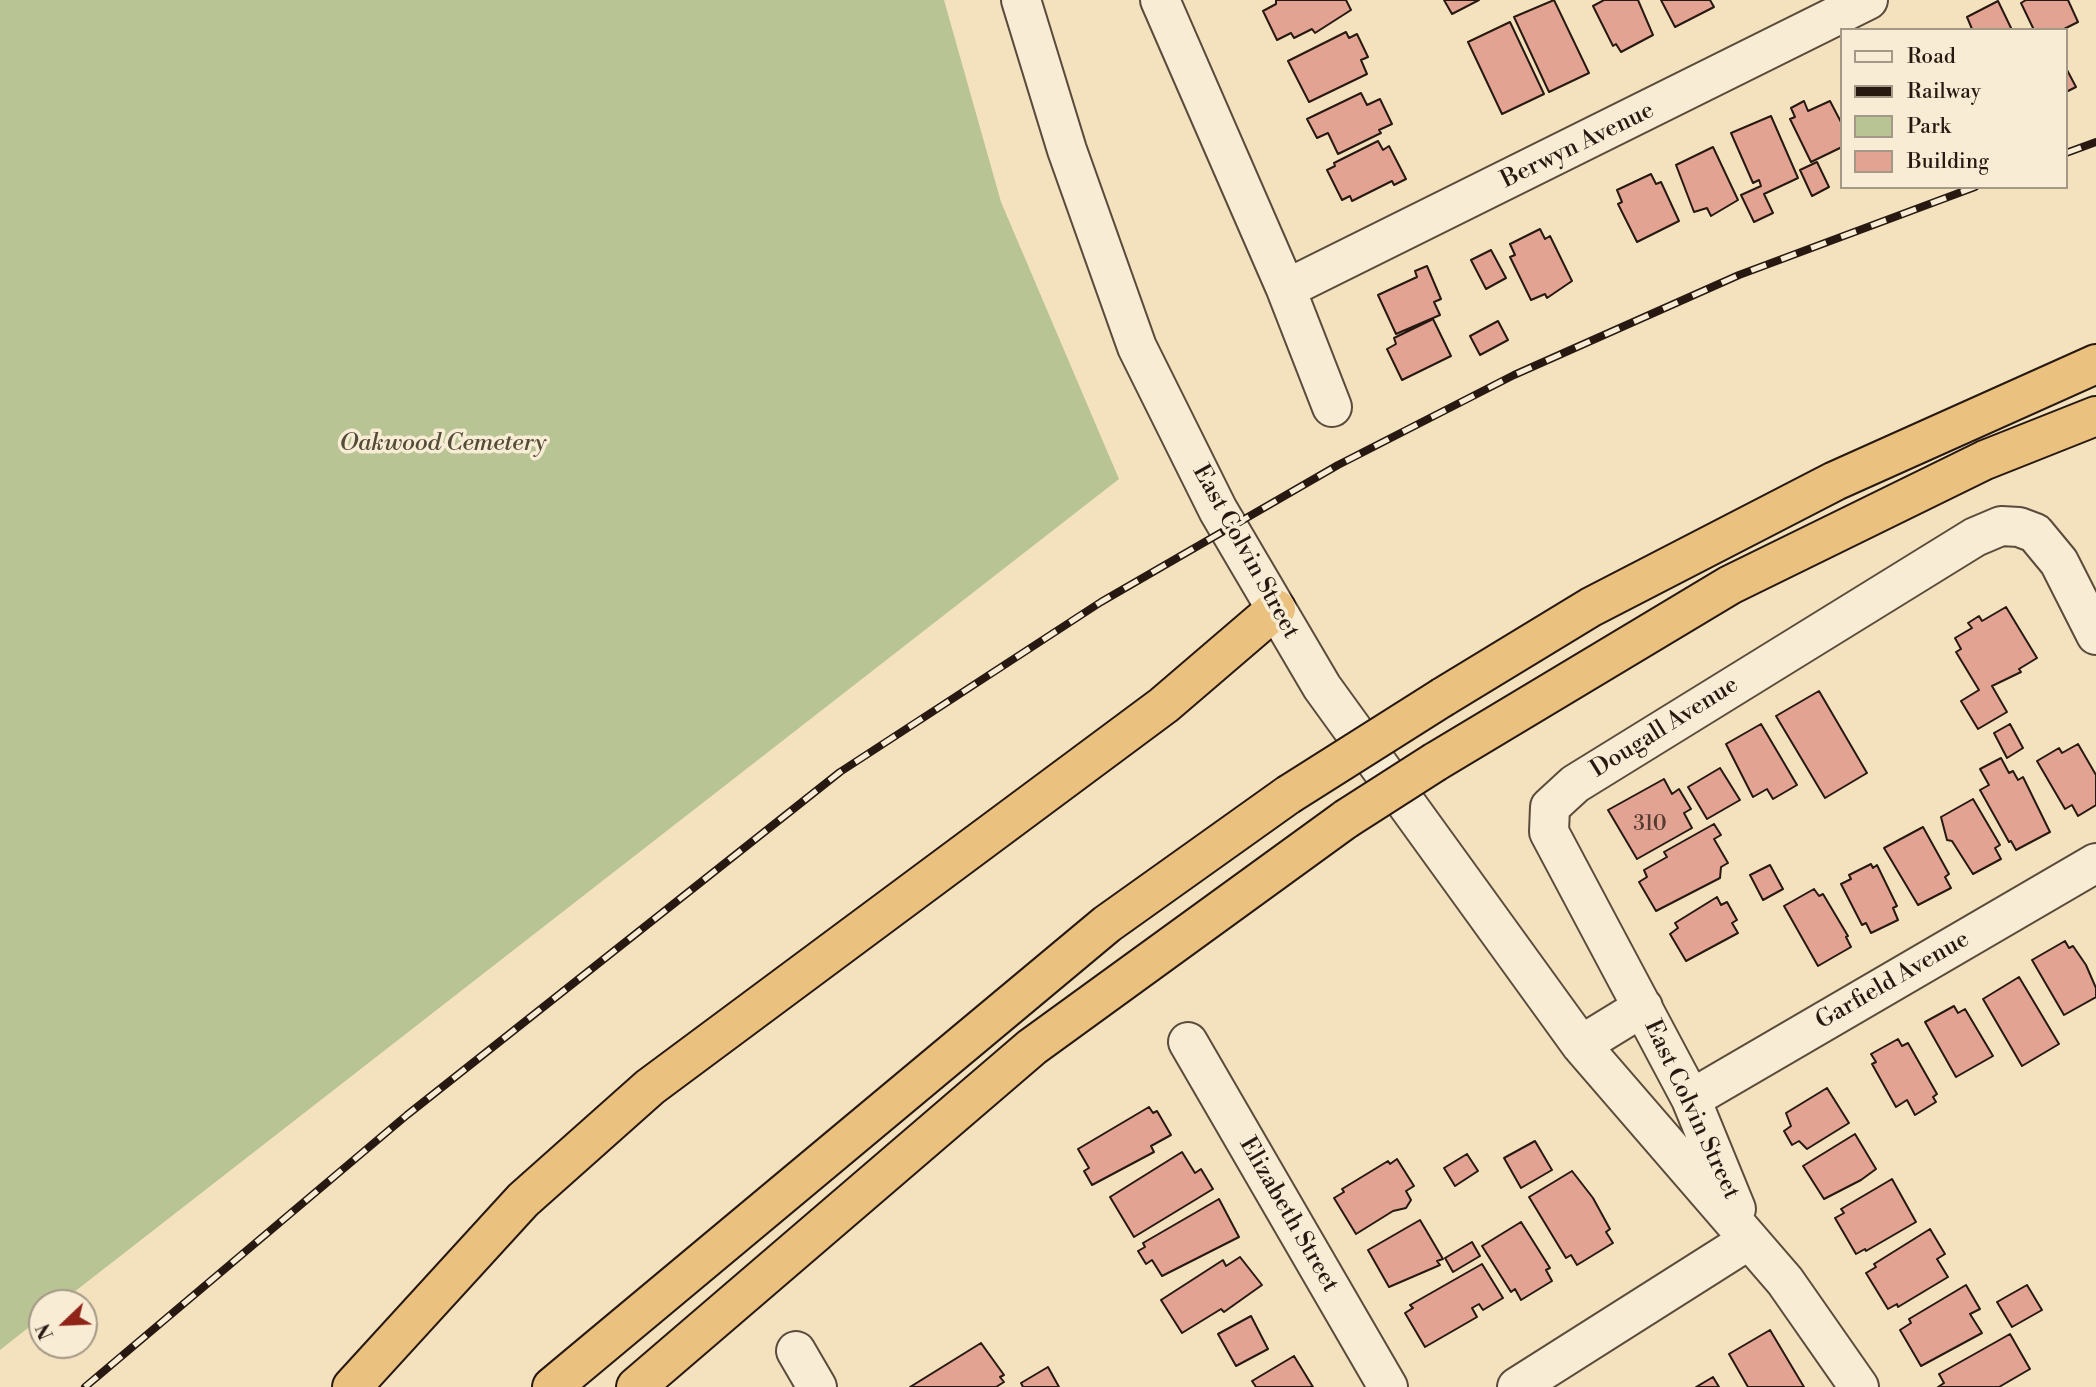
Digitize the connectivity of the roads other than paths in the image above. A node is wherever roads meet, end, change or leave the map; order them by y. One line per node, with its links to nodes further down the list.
1 (1021, 0): 8 (street, East Colvin Street)
2 (1160, 0): 4 (street)
3 (1868, 0): 4 (street, Berwyn Avenue)
4 (1286, 289): 6 (street)
5 (2096, 364): 18 (highway, bridge)
6 (1332, 407)
7 (2096, 416): 19 (highway, bridge)
8 (1276, 608): 13 (street, East Colvin Street); 17 (highway)
9 (2096, 635): 11 (street, Dougall Avenue)
10 (2096, 863): 14 (street, Garfield Avenue)
11 (1643, 1007): 13 (street, East Colvin Street); 14 (street, East Colvin Street)
12 (1188, 1042): 21 (street, Elizabeth Street)
13 (1581, 1045): 15 (street, East Colvin Street)
14 (1691, 1100): 15 (street, East Colvin Street)
15 (1749, 1240): 22 (street); 23 (street, East Colvin Street)
16 (796, 1351): 20 (street)
17 (352, 1387)
18 (552, 1387)
19 (636, 1387)
20 (817, 1387)
21 (1388, 1387)
22 (1517, 1387)
23 (1859, 1387)

